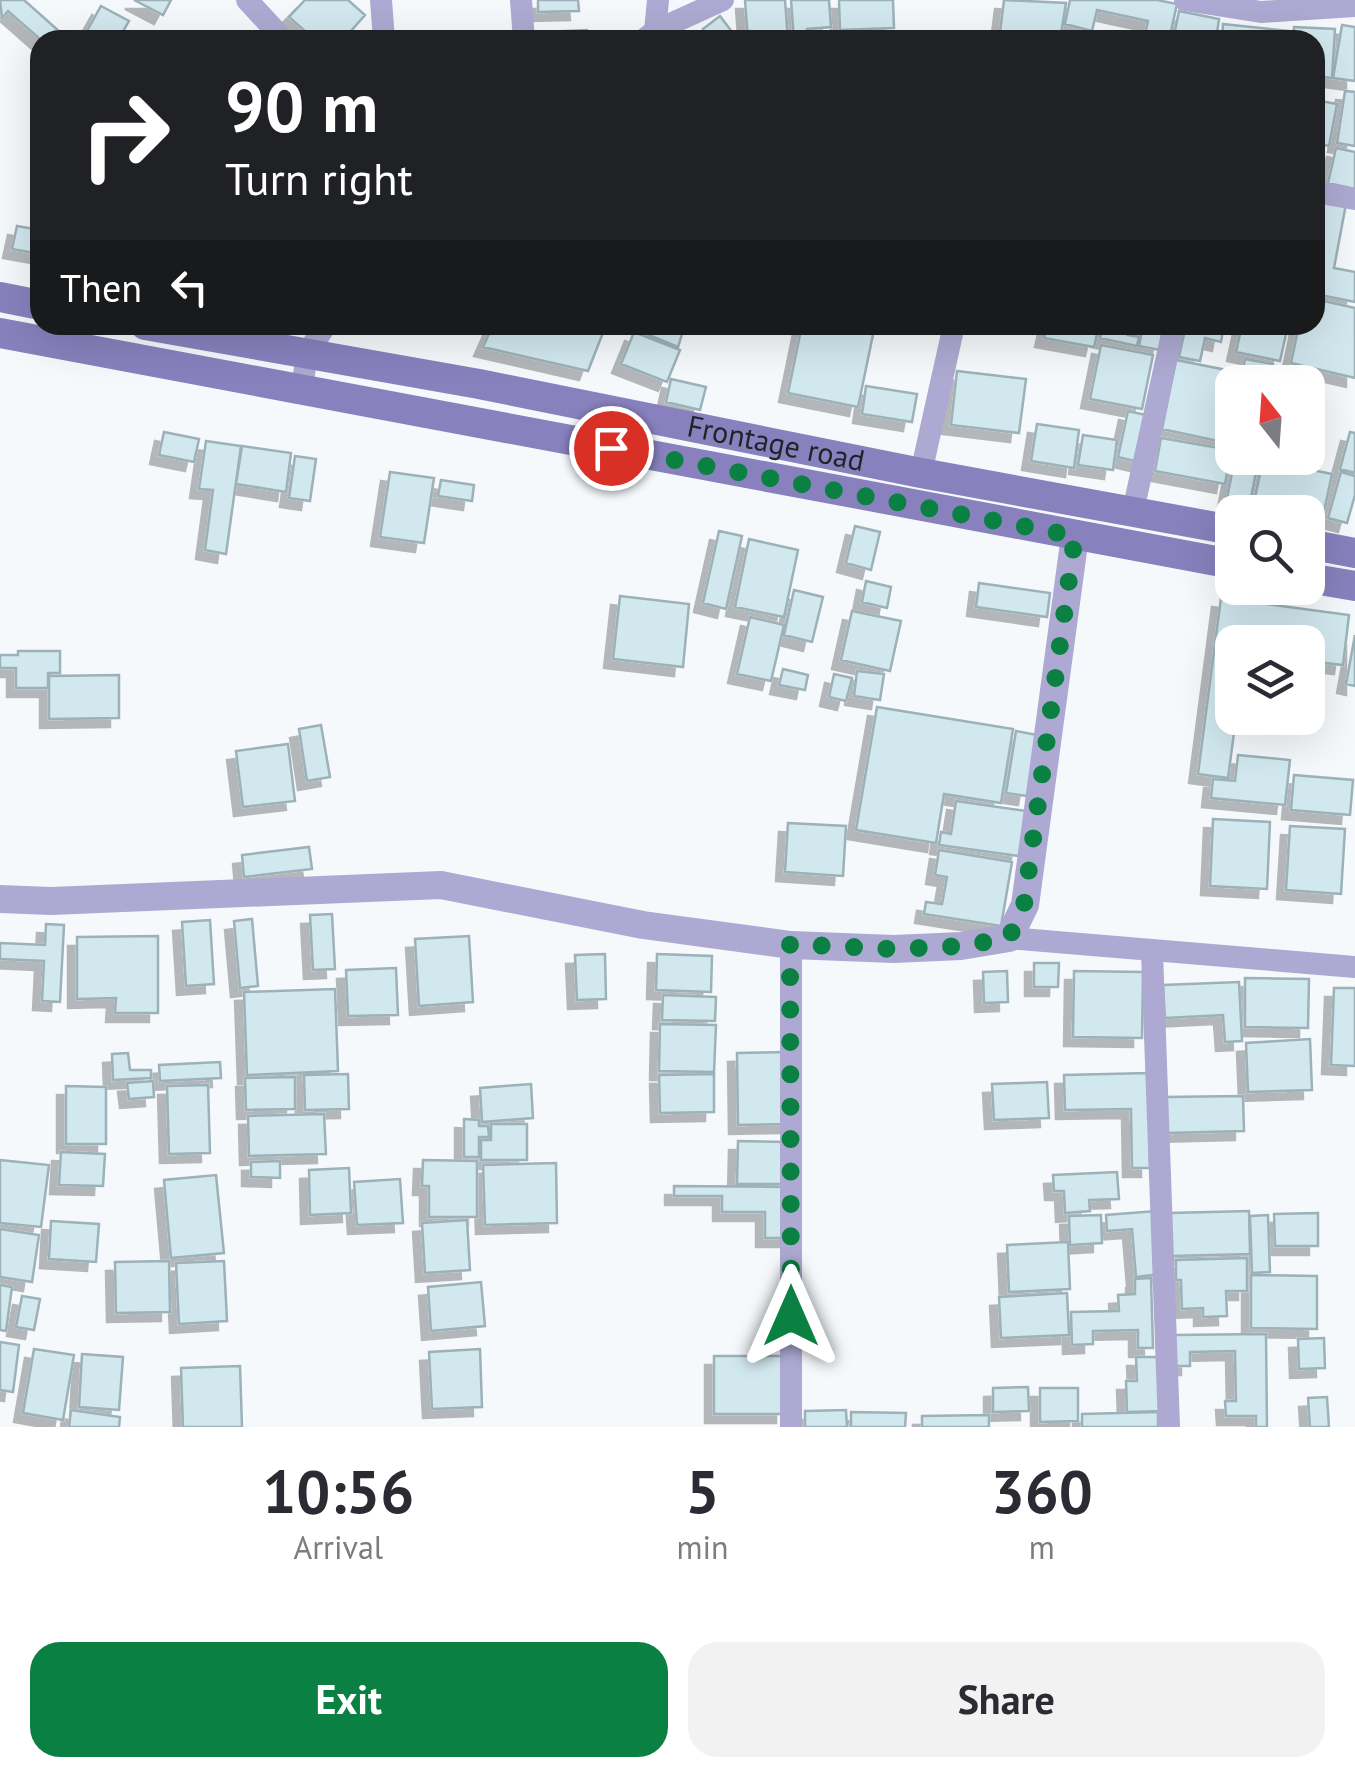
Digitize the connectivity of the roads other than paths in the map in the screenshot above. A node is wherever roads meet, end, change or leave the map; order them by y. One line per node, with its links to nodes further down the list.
1 (247, 0): 8 (street)
2 (381, 0): 9 (street)
3 (521, 0): 10 (street)
4 (658, 0): 11 (street)
5 (723, 0): 12 (street)
6 (1185, 0): 7 (street)
7 (1355, 6)
8 (275, 30)
9 (383, 30)
10 (523, 30)
11 (650, 30)
12 (661, 30)
13 (1325, 194): 14 (street)
14 (1355, 198)
15 (0, 297): 16 (main road)
16 (30, 303)
17 (0, 332): 23 (main road)
18 (203, 335): 22 (main road, Frontage road)
19 (320, 335): 22 (street)
20 (952, 335): 24 (street)
21 (1172, 335): 25 (street)
22 (308, 353): 23 (street); 24 (main road, Frontage road)
23 (302, 389): 27 (main road)
24 (921, 473): 25 (main road, Frontage road)
25 (1133, 511): 26 (main road, Frontage road)
26 (1215, 527)
27 (1075, 536): 30 (main road); 34 (street)
28 (1325, 547): 29 (main road)
29 (1355, 553)
30 (1215, 561)
31 (1325, 581): 32 (main road)
32 (1355, 586)
33 (0, 899): 35 (street)
34 (1009, 938): 35 (street); 36 (street)
35 (790, 944): 38 (street)
36 (1152, 952): 37 (street); 39 (street)
37 (1355, 967)
38 (791, 1427)
39 (1169, 1427)

